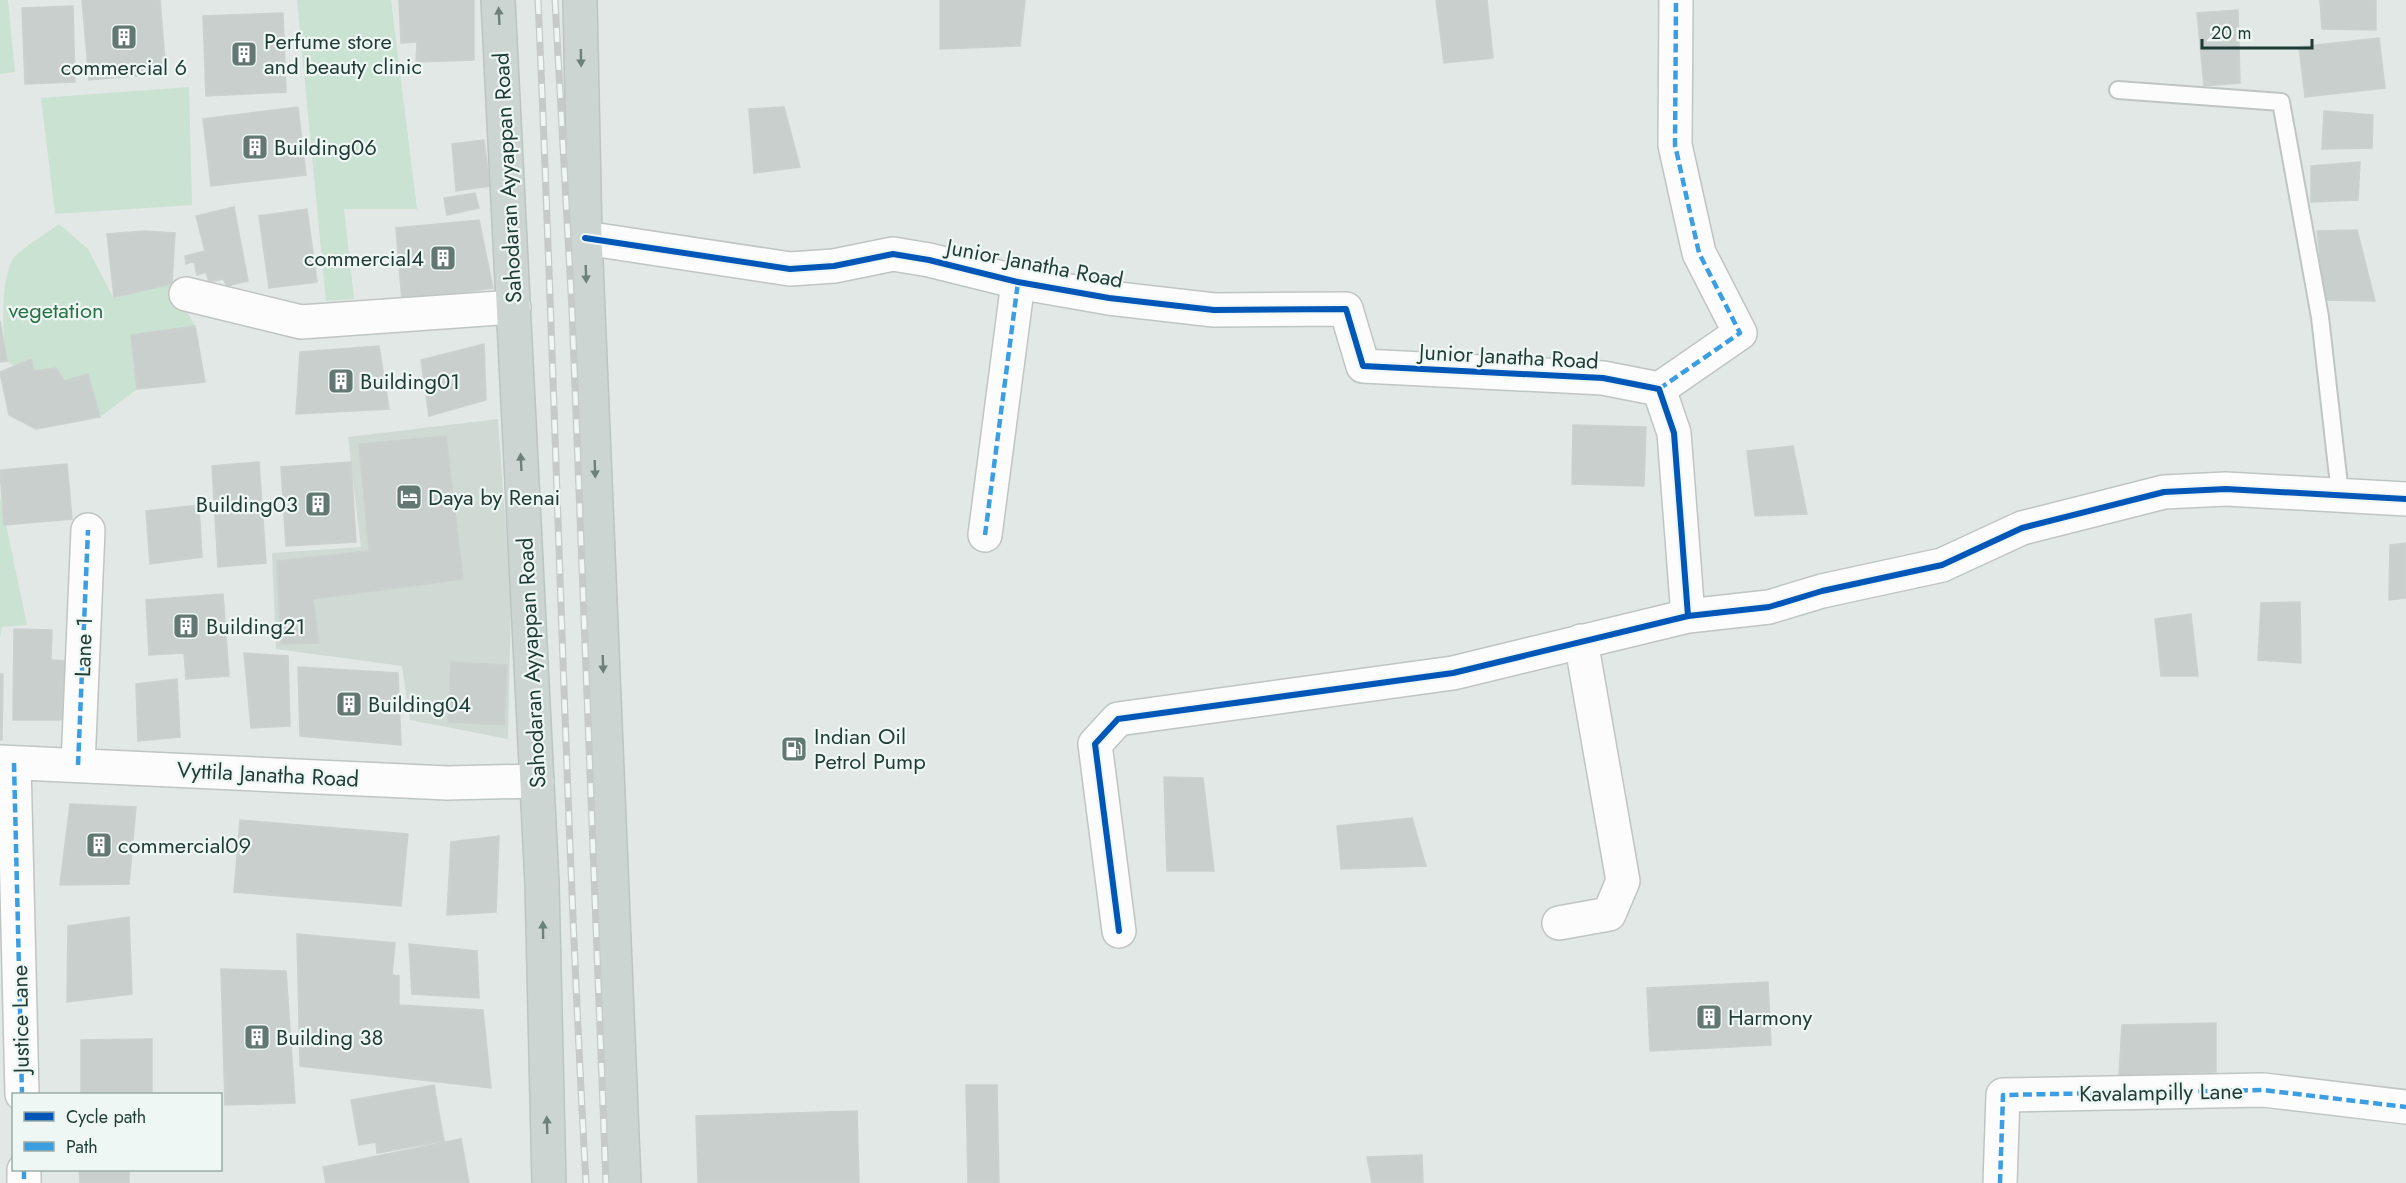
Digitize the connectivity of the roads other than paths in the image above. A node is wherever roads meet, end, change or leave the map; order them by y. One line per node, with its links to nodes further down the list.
1 (498, 0): 8 (main road, Sahodaran Ayyappan Road, one-way to 1)
2 (580, 0): 5 (main road, one-way to 5)
3 (1676, 0): 9 (street)
4 (2118, 90): 10 (lane)
5 (585, 238): 6 (street, Junior Janatha Road); 24 (main road, one-way to 24)
6 (1018, 282): 9 (street, Junior Janatha Road); 13 (street)
7 (186, 294): 8 (street)
8 (514, 308): 18 (main road, Sahodaran Ayyappan Road, one-way to 8)
9 (1659, 389): 14 (street)
10 (2340, 494): 11 (street); 14 (street)
11 (2406, 499)
12 (88, 530): 17 (street, Lane 1)
13 (985, 535)
14 (1688, 616): 15 (street)
15 (1581, 641): 19 (street); 20 (street)
16 (7, 762): 17 (street, Vyttila Janatha Road); 21 (street, Justice Lane)
17 (78, 765): 18 (street, Vyttila Janatha Road)
18 (537, 781): 23 (main road, Sahodaran Ayyappan Road, one-way to 18)
19 (1559, 922)
20 (1119, 931)
21 (22, 1093)
22 (2406, 1107): 25 (street, Kavalampilly Lane)
23 (549, 1183)
24 (624, 1183)
25 (2000, 1183)

